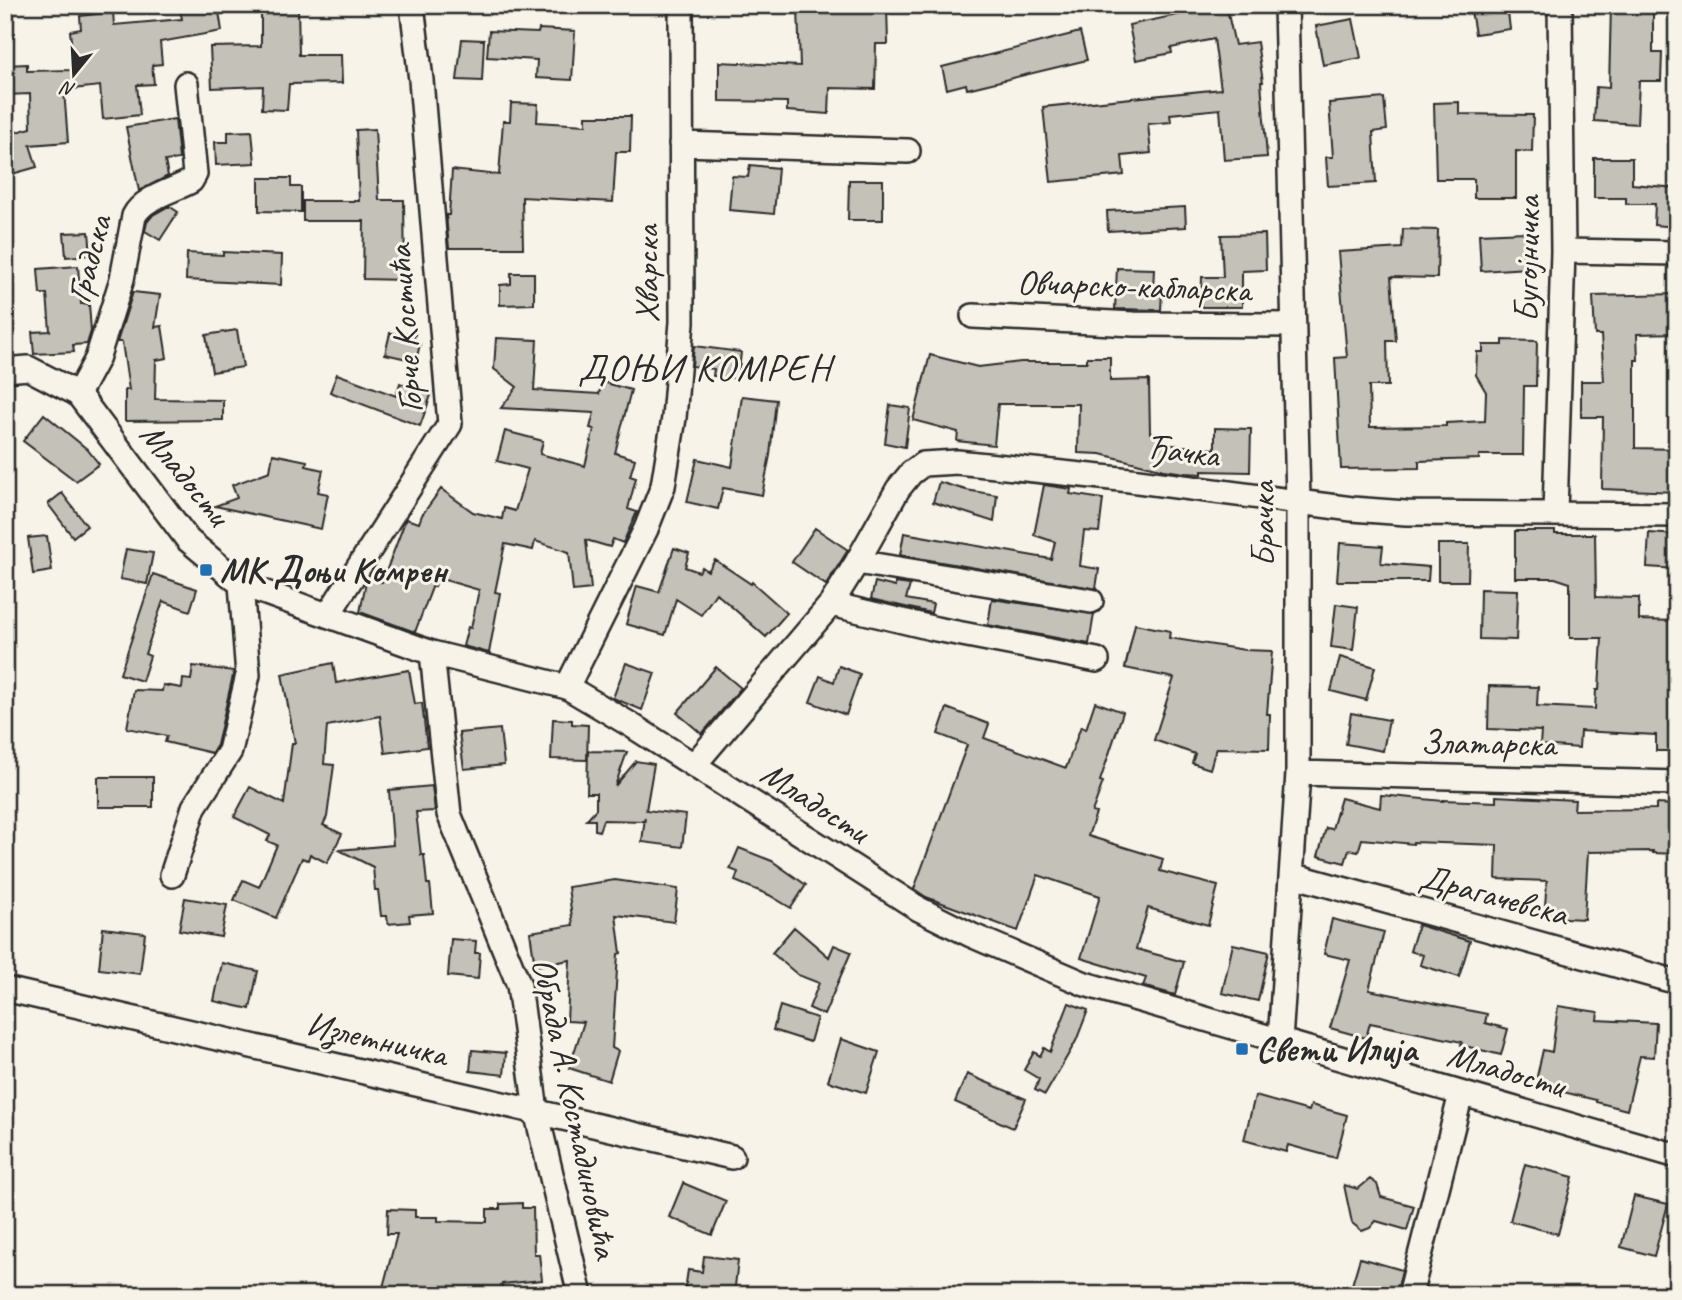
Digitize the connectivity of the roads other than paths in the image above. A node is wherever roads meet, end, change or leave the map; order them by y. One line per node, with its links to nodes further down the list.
1 (412, 5): 21 (street, Горче Костића)
2 (681, 5): 6 (street, Хварска)
3 (1286, 5): 11 (street, Брачка)
4 (1560, 5): 8 (street, Бугојничка)
5 (186, 85): 13 (street, Градска)
6 (681, 144): 7 (street); 24 (street, Хварска)
7 (908, 151)
8 (1563, 251): 9 (street); 15 (street, Бугојничка)
9 (1677, 253)
10 (973, 316): 11 (street, Овчарско-кабларска)
11 (1293, 325): 14 (street, Брачка)
12 (6, 368): 13 (street, Младости)
13 (78, 394): 18 (street, Младости)
14 (1297, 500): 15 (street, Ђачка); 17 (street, Ђачка); 26 (street, Брачка)
15 (1555, 513): 16 (street, Ђачка)
16 (1677, 515)
17 (857, 562): 19 (street); 20 (street, Ђачка)
18 (241, 584): 21 (street, Младости); 28 (street)
19 (1091, 601)
20 (831, 604): 23 (street); 25 (street, Ђачка)
21 (328, 615): 22 (street, Младости)
22 (432, 653): 24 (street, Младости); 34 (street, Обрада А. Костадиновића)
23 (1097, 660)
24 (567, 687): 25 (street, Младости)
25 (694, 765): 32 (street, Младости)
26 (1298, 773): 27 (street, Златарска); 29 (street, Брачка)
27 (1677, 783)
28 (172, 875)
29 (1292, 875): 30 (street, Драгачевска); 32 (street, Брачка)
30 (1677, 982)
31 (5, 989): 34 (street, Излетничка)
32 (1280, 1041): 33 (street, Младости)
33 (1461, 1094): 35 (street, Младости); 38 (street)
34 (536, 1111): 36 (street, Излетничка); 37 (street, Обрада А. Костадиновића)
35 (1677, 1156)
36 (732, 1157)
37 (580, 1295)
38 (1410, 1295)

